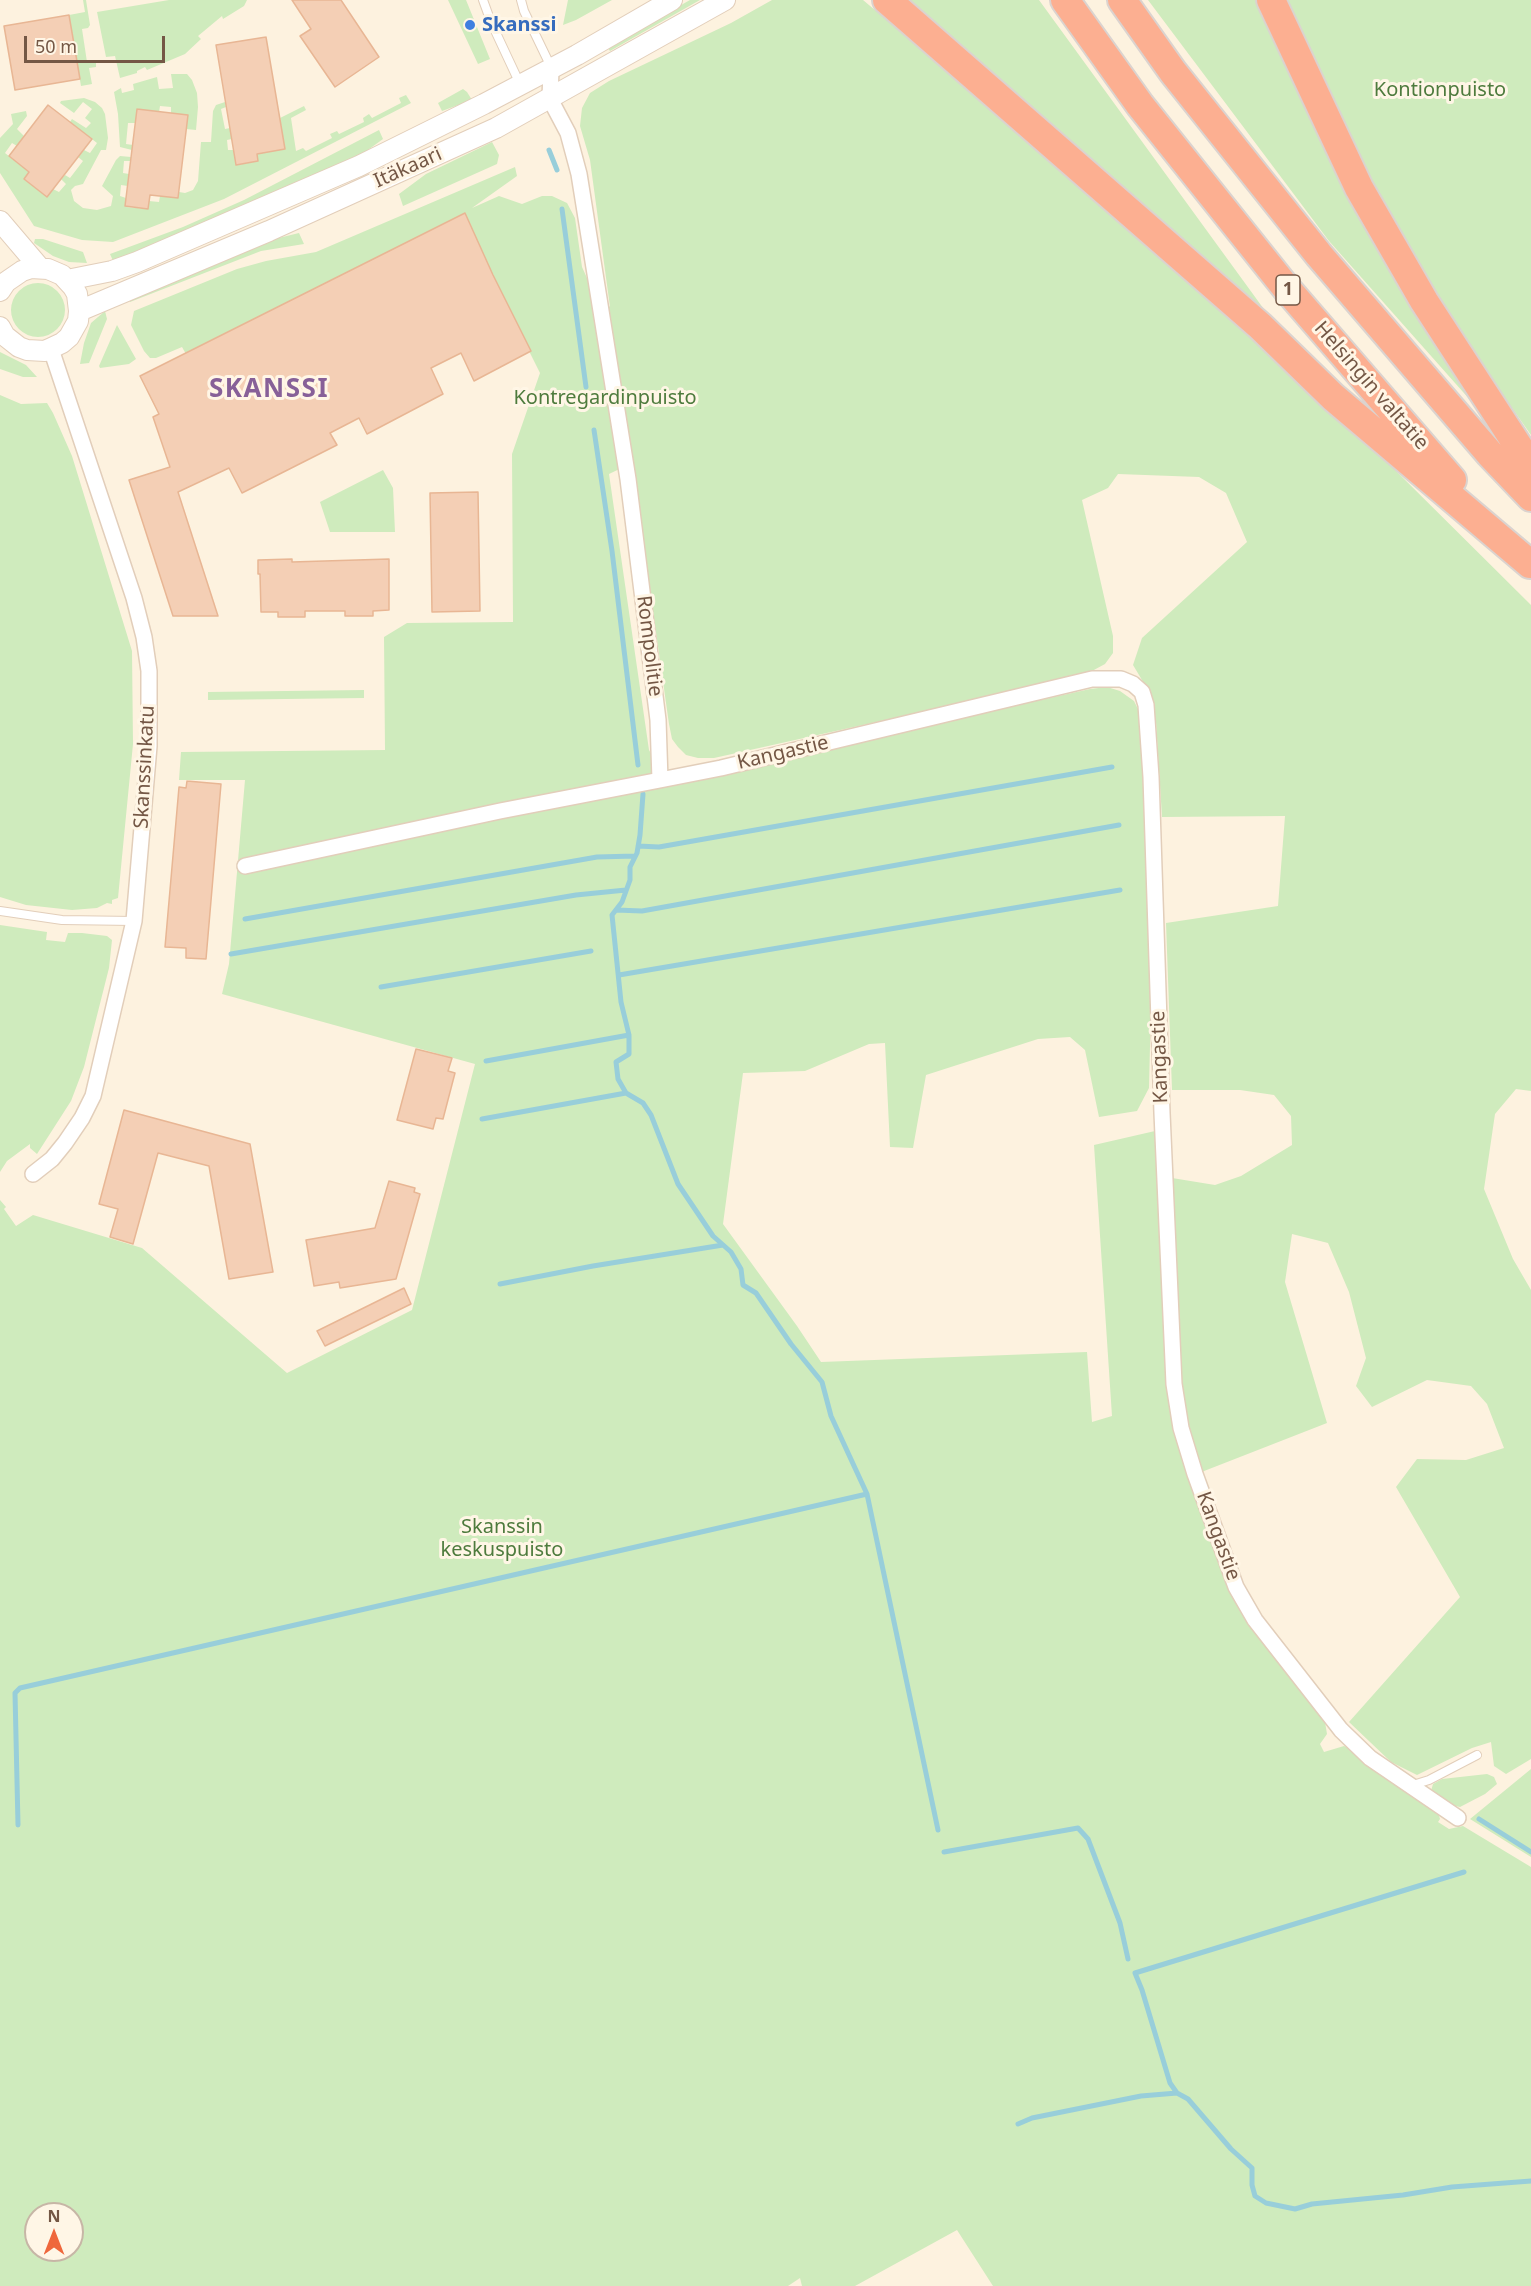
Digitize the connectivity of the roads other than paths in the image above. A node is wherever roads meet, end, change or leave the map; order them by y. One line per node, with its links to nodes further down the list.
1 (483, 0): 10 (lane)
2 (521, 0): 9 (lane)
3 (672, 0): 9 (street, Itäkaari)
4 (725, 0): 11 (street, Itäkaari)
5 (887, 0): 21 (highway)
6 (1065, 0): 21 (highway, Helsingin valtatie / 1)
7 (1122, 0): 20 (highway, 1)
8 (1271, 0): 19 (highway)
9 (551, 69): 10 (street, Itäkaari); 11 (street)
10 (521, 85): 11 (street); 14 (street, Itäkaari)
11 (550, 99): 16 (street, Itäkaari); 22 (street, Rompolitie)
12 (0, 220): 13 (street)
13 (40, 268): 14 (street); 15 (street)
14 (67, 280): 16 (street)
15 (2, 282)
16 (79, 311): 18 (street)
17 (0, 327): 18 (street)
18 (51, 349): 25 (street, Skanssinkatu)
19 (1531, 466)
20 (1531, 497)
21 (1530, 565)
22 (660, 780): 23 (street); 28 (street, Kangastie)
23 (245, 866)
24 (0, 911): 25 (lane)
25 (134, 921): 26 (street, Skanssinkatu)
26 (33, 1174)
27 (1477, 1755): 28 (lane)
28 (1413, 1785): 29 (street, Kangastie)
29 (1458, 1818)

